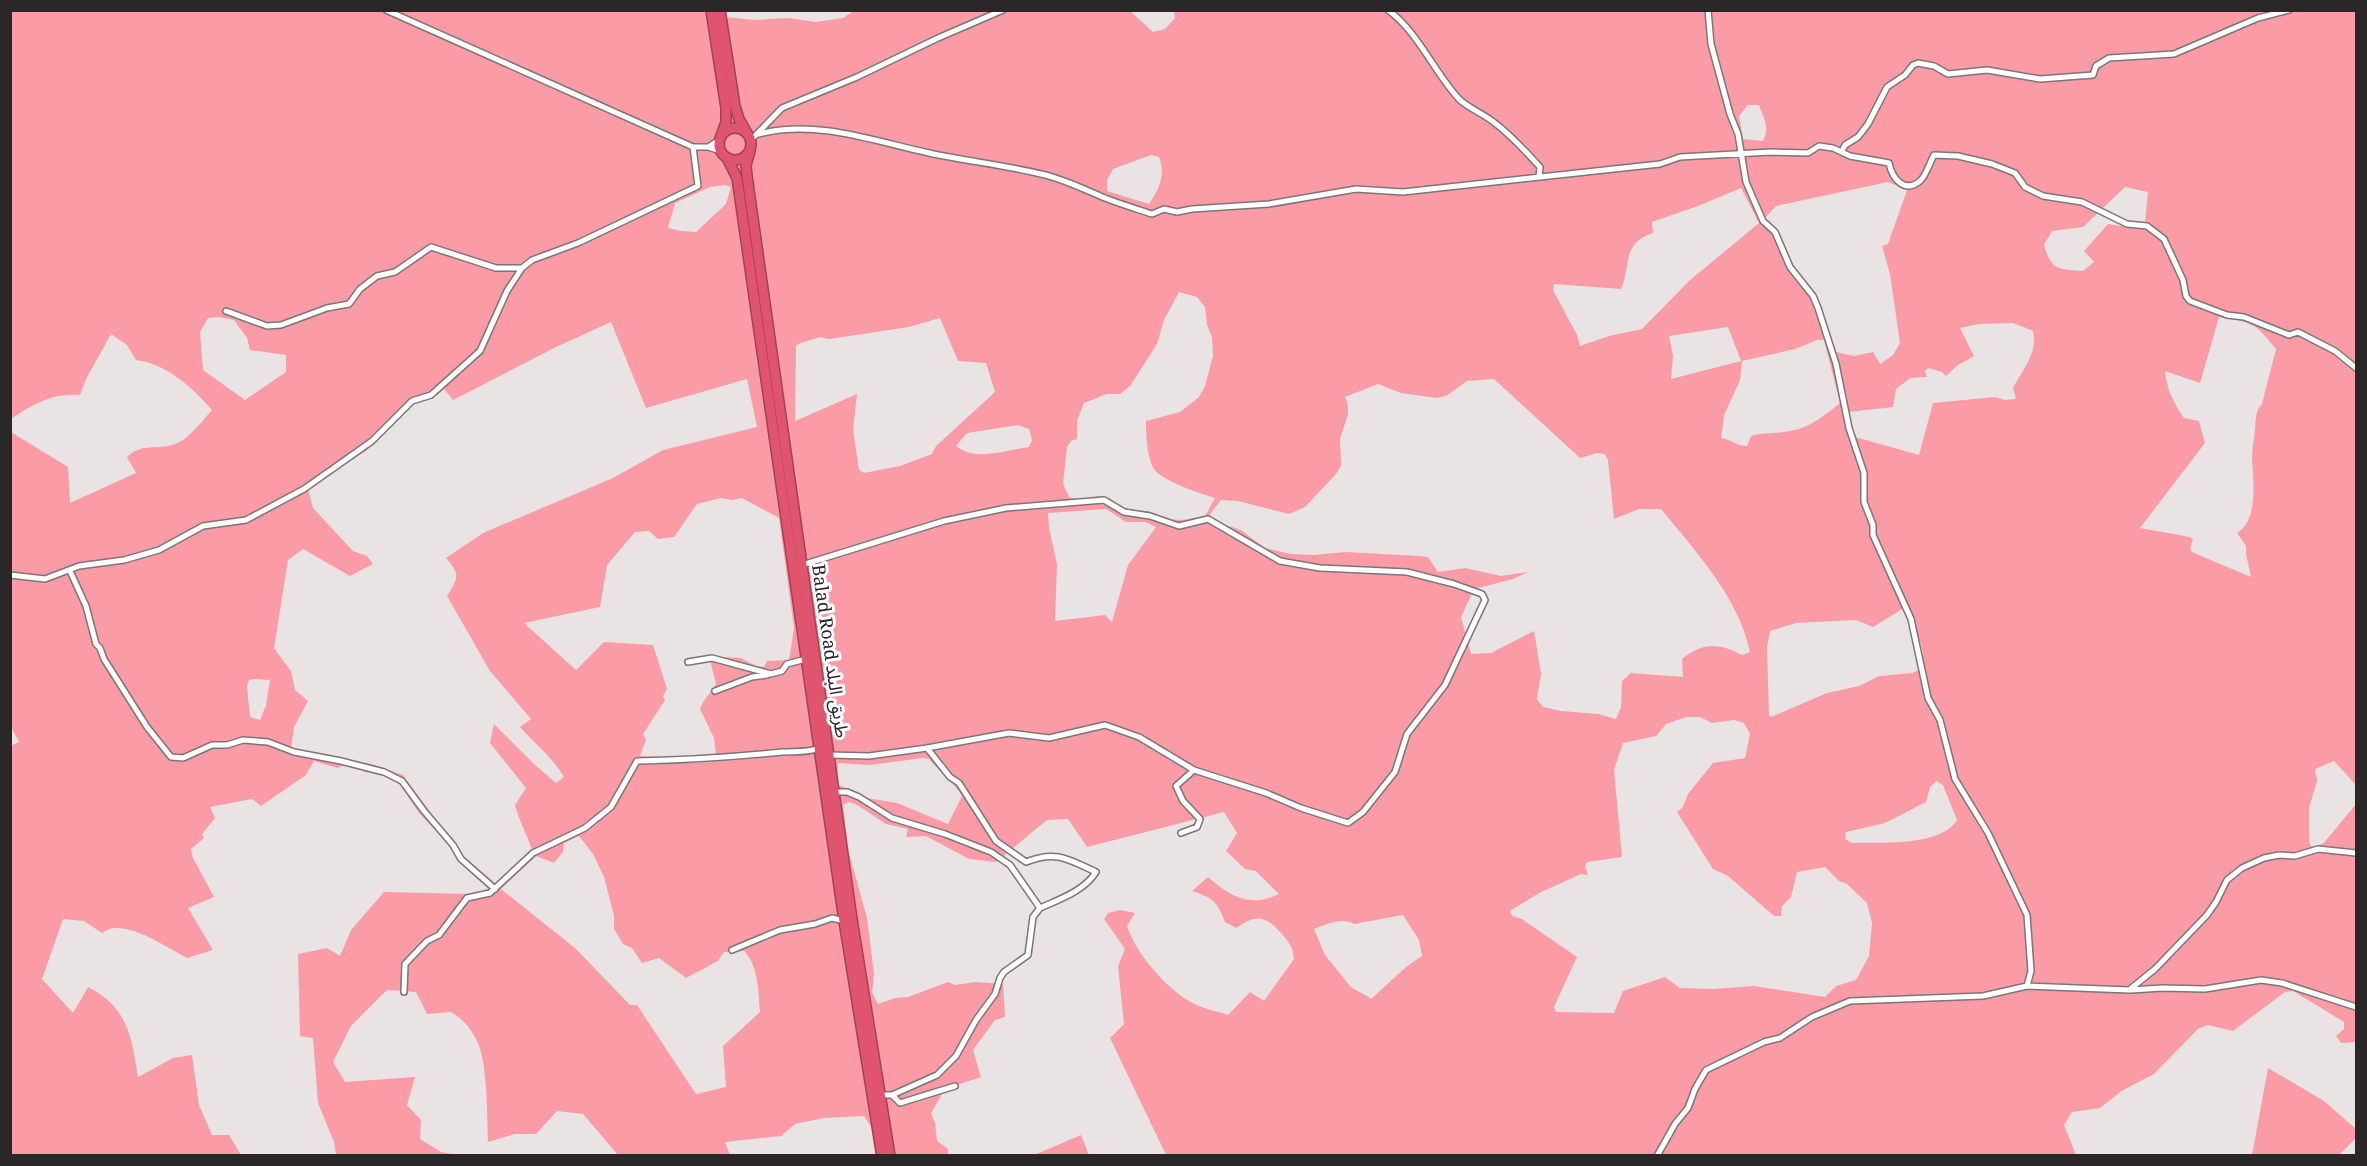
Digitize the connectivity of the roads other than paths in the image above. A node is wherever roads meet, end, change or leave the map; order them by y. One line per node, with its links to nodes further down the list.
1 (386, 10): 10 (street)
2 (711, 10): 9 (highway)
3 (720, 10): 8 (highway)
4 (1003, 10): 8 (street)
5 (1388, 10): 16 (street)
6 (1708, 10): 14 (street)
7 (2289, 10): 13 (street)
8 (753, 136): 9 (highway); 12 (highway); 16 (street)
9 (720, 138): 11 (street); 15 (highway)
10 (693, 147): 11 (street); 17 (street)
11 (708, 147): 15 (street)
12 (750, 151): 15 (highway); 20 (highway, Balad Road طريق البلد)
13 (1842, 151): 14 (street); 19 (street)
14 (1740, 153): 16 (street); 38 (street)
15 (724, 155): 23 (highway, Balad Road طريق البلد)
16 (1539, 177)
17 (522, 268): 18 (street); 21 (street)
18 (226, 311)
19 (2356, 368)
20 (802, 565): 29 (highway, Balad Road طريق البلد); 30 (street)
21 (70, 571): 22 (street); 34 (street)
22 (10, 575)
23 (806, 659): 25 (street); 27 (highway, Balad Road طريق البلد)
24 (688, 662): 25 (street)
25 (771, 674): 26 (street)
26 (715, 691)
27 (819, 748): 34 (street); 36 (highway, Balad Road طريق البلد)
28 (927, 748): 29 (street); 30 (street); 35 (street)
29 (829, 755): 31 (highway, Balad Road طريق البلد)
30 (1194, 770): 32 (street)
31 (834, 792): 35 (street); 44 (highway, Balad Road طريق البلد)
32 (1181, 833)
33 (2356, 853): 39 (street)
34 (495, 889): 40 (street)
35 (1040, 908): 43 (street)
36 (844, 921): 37 (street); 44 (highway, Balad Road طريق البلد)
37 (732, 950)
38 (2027, 986): 39 (street); 47 (street)
39 (2129, 990): 41 (street)
40 (404, 992)
41 (2356, 1007)
42 (955, 1086): 43 (street)
43 (892, 1095): 44 (street)
44 (876, 1096): 45 (highway, Balad Road طريق البلد); 46 (highway, Balad Road طريق البلد)
45 (882, 1155)
46 (890, 1155)
47 (1657, 1155)

